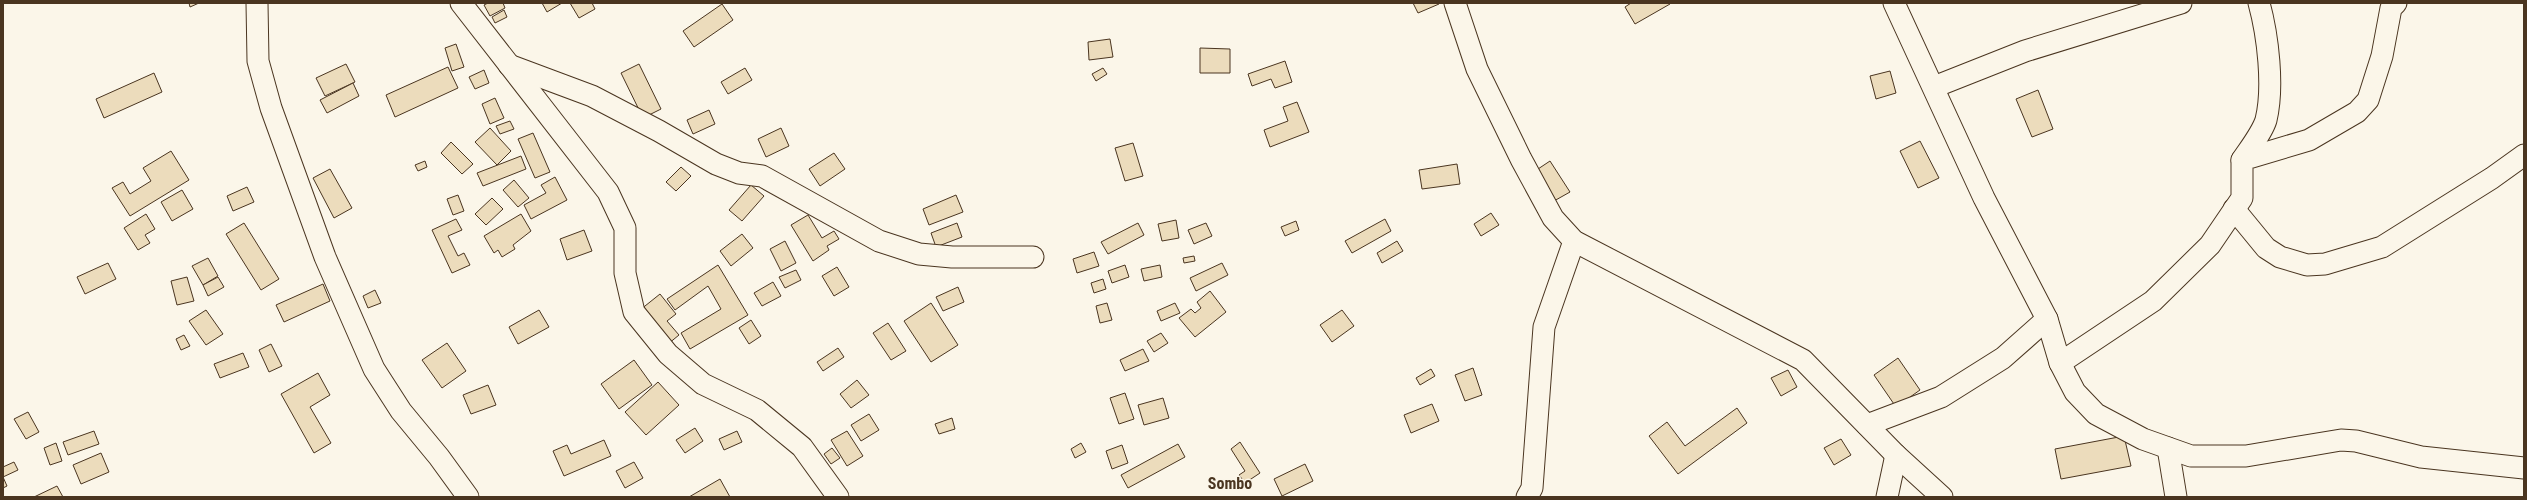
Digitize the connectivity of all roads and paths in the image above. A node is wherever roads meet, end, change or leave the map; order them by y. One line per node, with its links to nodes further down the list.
1 (257, 3): 21 (street)
2 (461, 3): 8 (street)
3 (1455, 3): 13 (street)
4 (1894, 3): 9 (street)
5 (2181, 3): 9 (street)
6 (2259, 3): 11 (street)
7 (2396, 3): 11 (street)
8 (509, 65): 14 (street); 22 (street)
9 (1934, 87): 15 (street)
10 (2524, 154): 12 (street)
11 (2242, 160): 12 (street)
12 (2234, 208): 16 (street)
13 (1574, 241): 17 (street); 23 (street)
14 (1033, 257)
15 (2047, 319): 16 (street); 17 (street)
16 (2060, 364): 18 (street)
17 (1867, 425): 19 (street)
18 (2168, 448): 20 (street); 26 (street)
19 (1896, 455): 24 (street); 25 (street)
20 (2524, 468)
21 (468, 497)
22 (838, 497)
23 (1527, 497)
24 (1887, 497)
25 (1942, 497)
26 (2176, 497)

